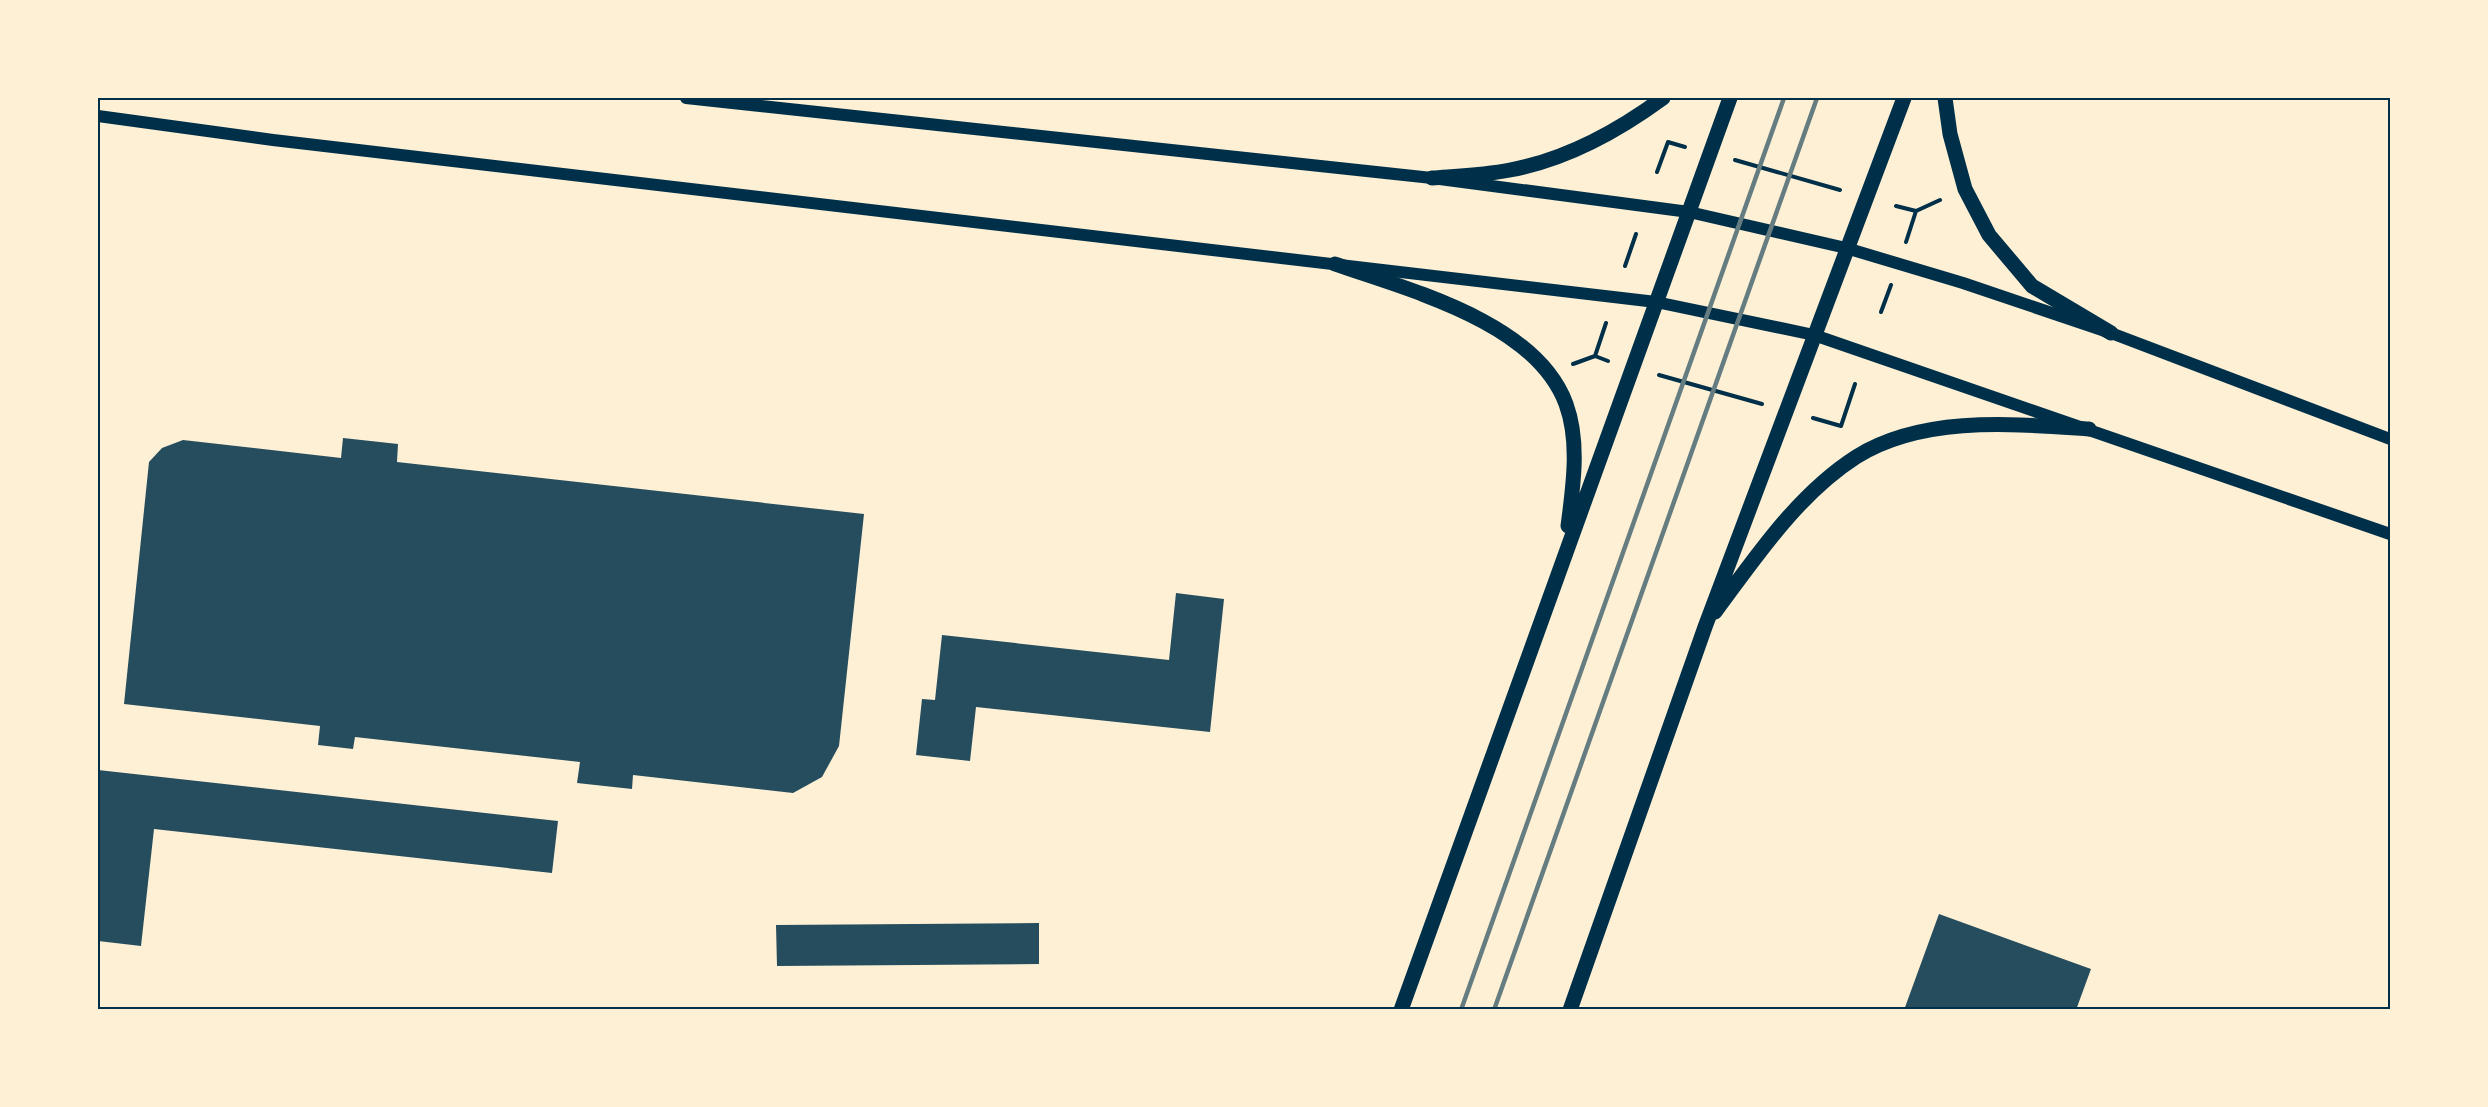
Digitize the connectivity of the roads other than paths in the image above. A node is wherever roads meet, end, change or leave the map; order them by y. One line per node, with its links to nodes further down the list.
1 (686, 98): 7 (main road)
2 (1663, 98): 7 (main road)
3 (1730, 98): 8 (main road)
4 (1904, 98): 9 (main road)
5 (1945, 98): 12 (main road)
6 (98, 116): 10 (main road)
7 (1432, 178): 8 (main road)
8 (1689, 212): 9 (main road); 11 (main road)
9 (1846, 248): 12 (main road); 13 (main road)
10 (1335, 264): 11 (main road); 17 (main road)
11 (1656, 302): 13 (main road); 17 (main road)
12 (2111, 333): 15 (main road)
13 (1814, 335): 14 (main road); 18 (main road)
14 (2089, 429): 16 (main road); 18 (main road)
15 (2391, 439)
16 (2391, 534)
17 (1565, 554): 19 (main road)
18 (1705, 627): 20 (main road)
19 (1401, 1010)
20 (1570, 1010)

